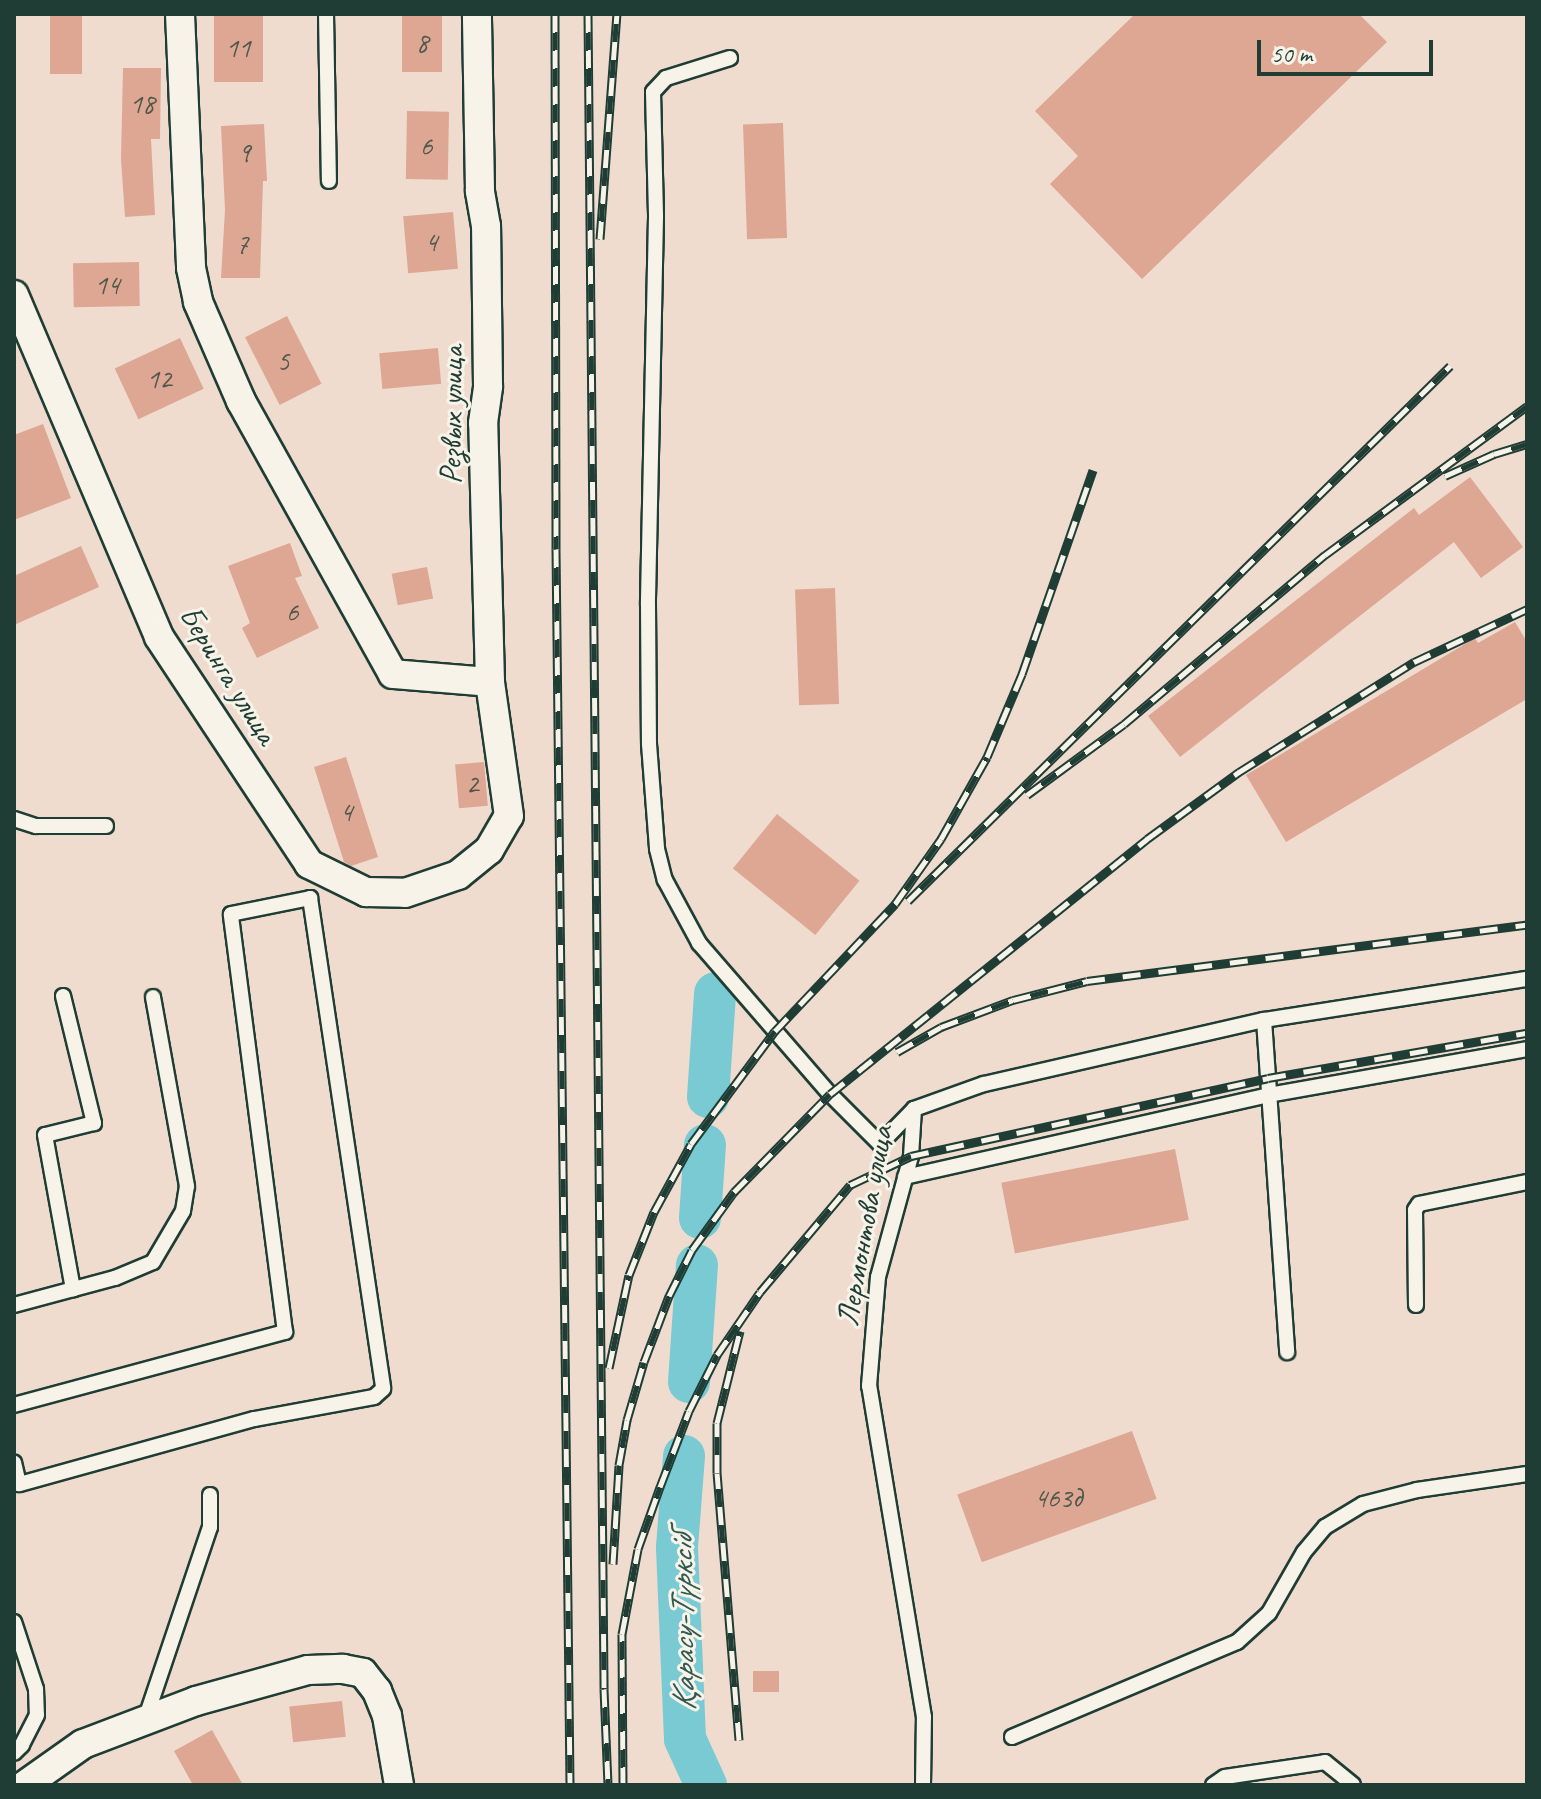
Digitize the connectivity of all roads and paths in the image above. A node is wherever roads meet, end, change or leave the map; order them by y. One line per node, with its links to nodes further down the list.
1 (180, 14): 7 (street)
2 (326, 14): 5 (lane)
3 (477, 14): 7 (street, Резвых улица)
4 (730, 58): 17 (lane)
5 (329, 181)
6 (14, 295): 8 (street, Беринга улица)
7 (490, 682): 8 (street, Резвых улица)
8 (509, 816)
9 (14, 819): 10 (lane)
10 (106, 826)
11 (1527, 979): 14 (lane, Лермонтова улица)
12 (63, 996): 20 (lane)
13 (153, 997): 20 (lane)
14 (1264, 1020): 16 (lane); 17 (lane, Лермонтова улица)
15 (1527, 1049): 16 (lane)
16 (1269, 1095): 18 (lane); 23 (lane)
17 (914, 1109): 18 (lane, Лермонтова улица)
18 (905, 1177): 34 (lane, Лермонтова улица)
19 (1527, 1182): 22 (lane)
20 (73, 1289): 21 (lane)
21 (14, 1305)
22 (1416, 1305)
23 (1287, 1352)
24 (14, 1405): 25 (lane)
25 (14, 1463)
26 (1527, 1474): 30 (lane)
27 (210, 1495): 29 (lane)
28 (14, 1622): 31 (lane)
29 (145, 1720): 32 (street); 33 (street)
30 (1012, 1737)
31 (14, 1753)
32 (25, 1785)
33 (399, 1785)
34 (923, 1785)
35 (1213, 1785): 36 (lane)
36 (1353, 1785)

